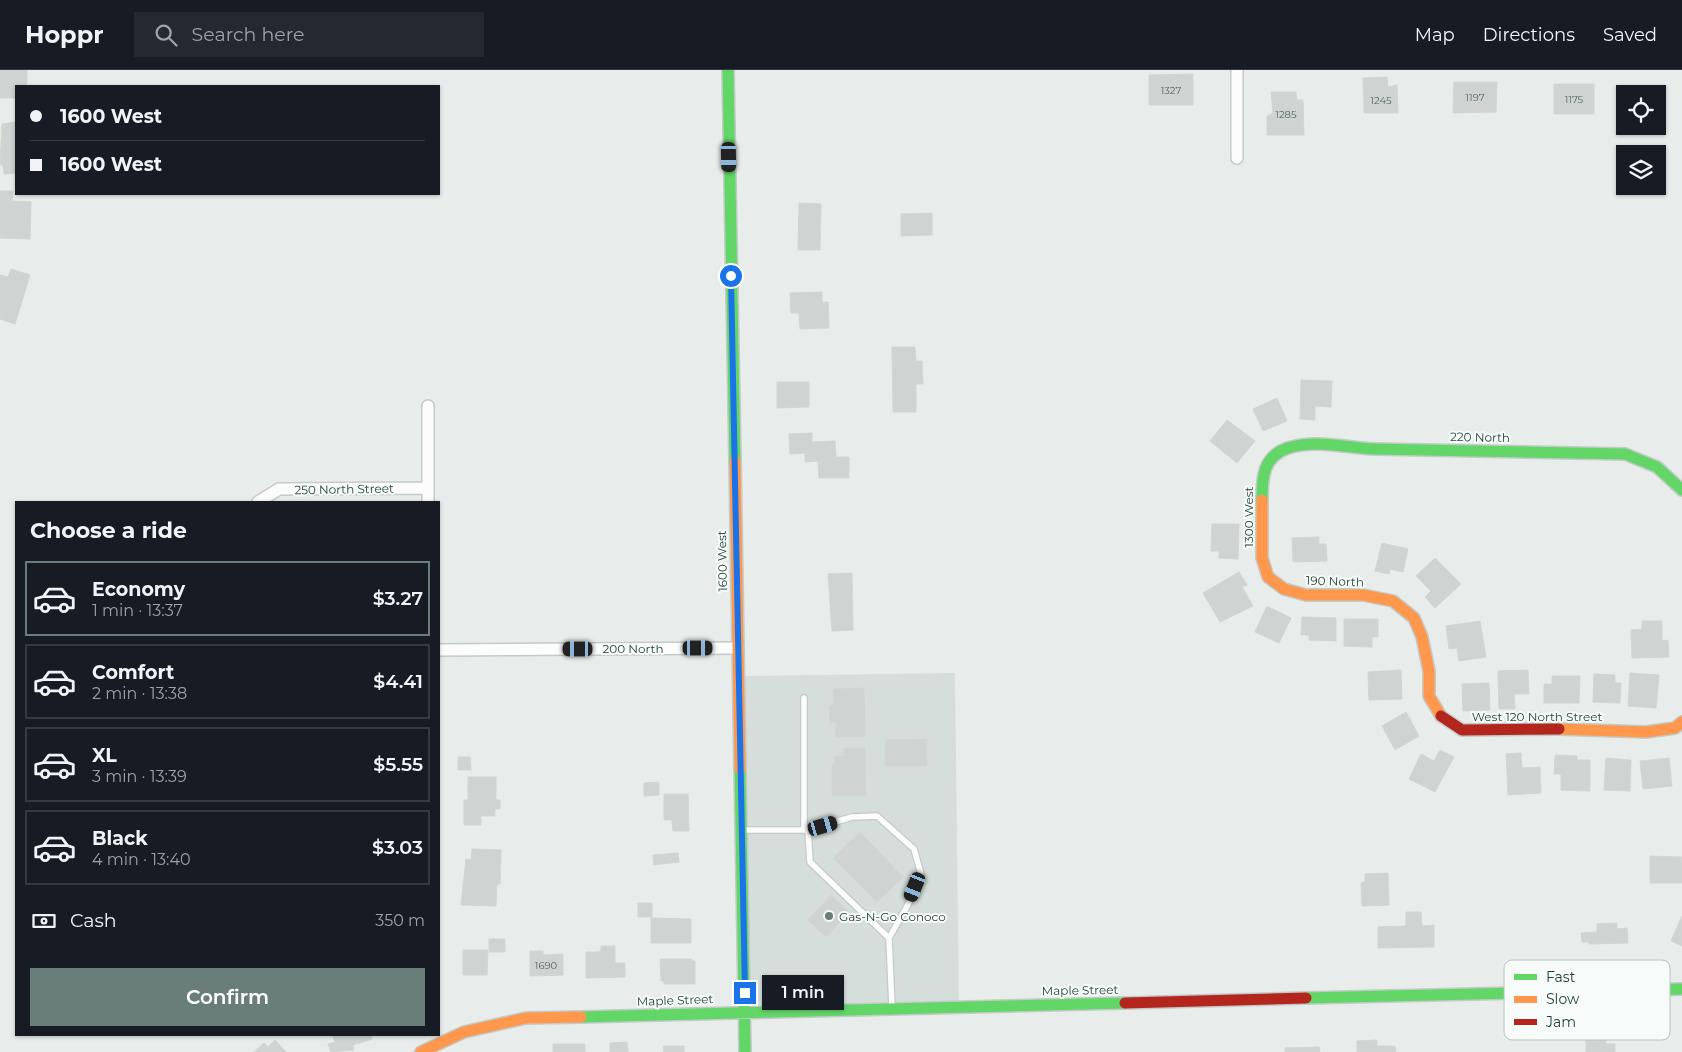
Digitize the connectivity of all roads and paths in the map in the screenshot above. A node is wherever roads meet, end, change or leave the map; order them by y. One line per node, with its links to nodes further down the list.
1 (728, 70): 11 (main road, 1600 West)
2 (1237, 70): 3 (street)
3 (1237, 158)
4 (428, 406): 6 (street)
5 (1287, 448): 7 (main road, 220 North); 10 (main road, 1300 West)
6 (428, 488): 8 (street, 250 North Street); 9 (street)
7 (1682, 490)
8 (260, 500)
9 (428, 501)
10 (1284, 589): 13 (main road, 190 North)
11 (738, 648): 12 (street, 200 North); 16 (main road, 1600 West)
12 (440, 650)
13 (1429, 671): 15 (main road, West 120 North Street)
14 (804, 698): 17 (lane)
15 (1682, 722)
16 (742, 830): 17 (lane); 21 (main road, 1600 West)
17 (806, 830): 18 (lane); 18 (lane)
18 (889, 938): 20 (lane)
19 (1504, 993): 20 (main road, Maple Street)
20 (892, 1008): 21 (main road, Maple Street)
21 (745, 1011): 22 (main road, Maple Street); 24 (main road, 1600 West)
22 (441, 1039): 23 (main road, Maple Street)
23 (421, 1052)
24 (745, 1052)

